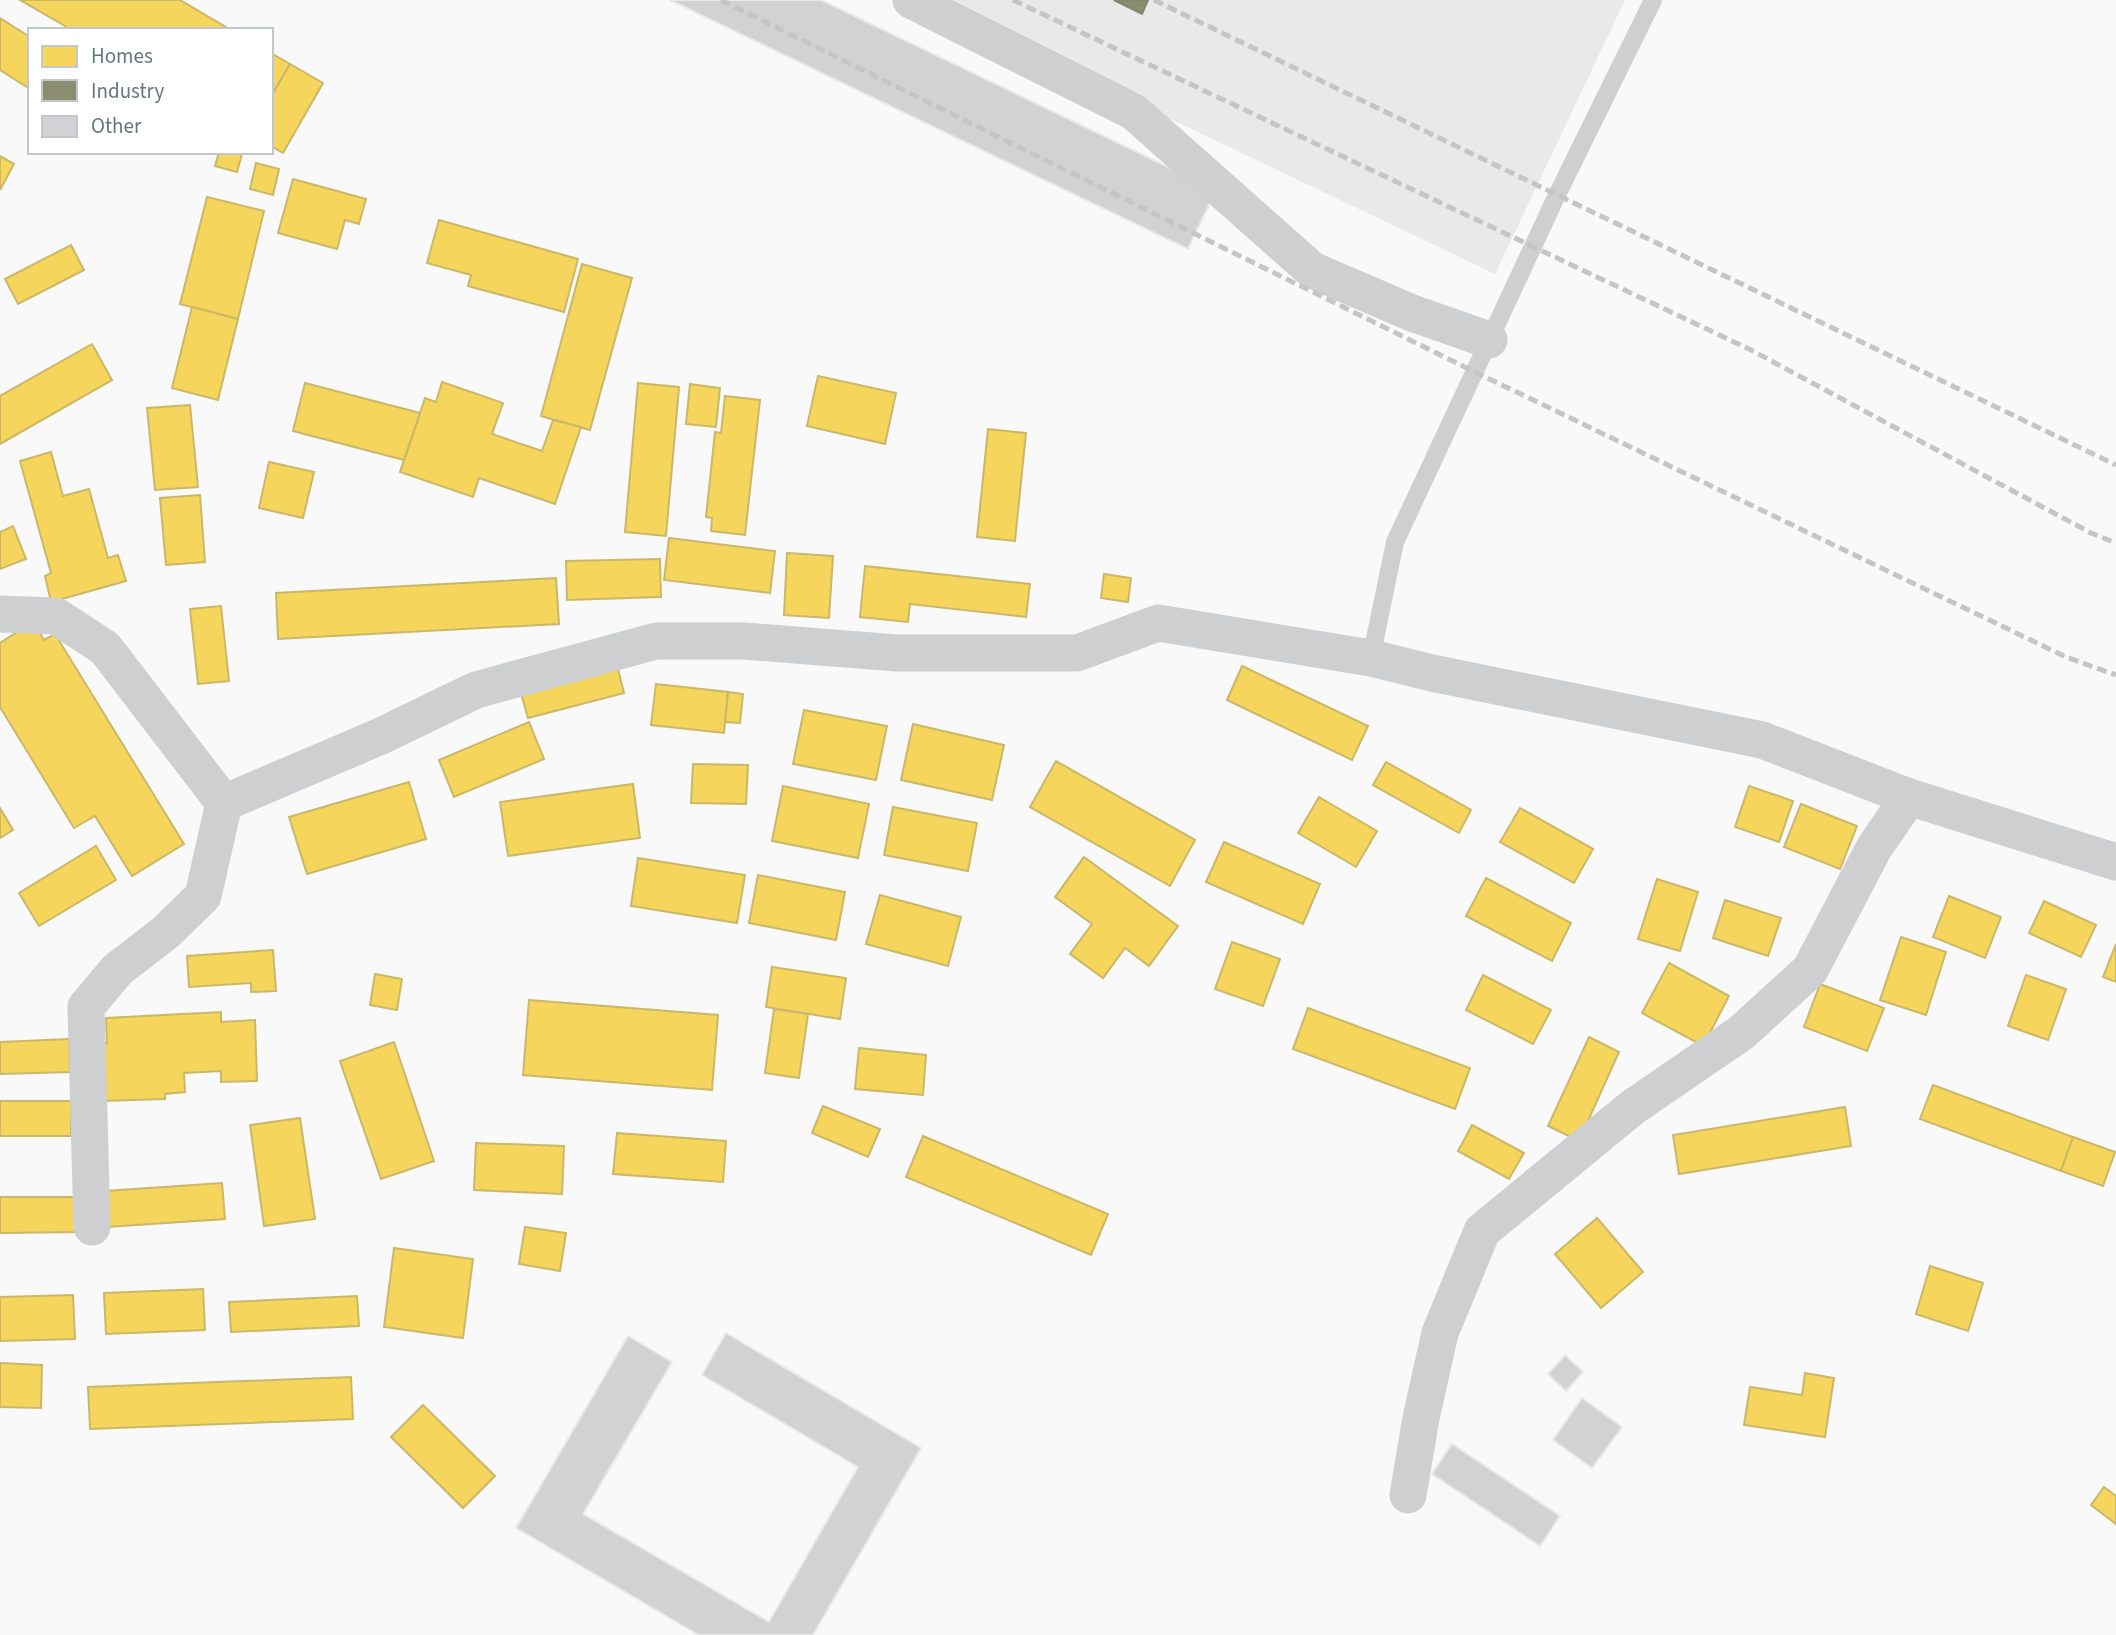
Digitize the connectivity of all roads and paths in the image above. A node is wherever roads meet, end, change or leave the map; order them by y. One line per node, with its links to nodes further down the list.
1 (911, 0): 3 (street)
2 (1653, 0): 3 (lane)
3 (1489, 341): 5 (lane)
4 (0, 614): 7 (street)
5 (1371, 658): 6 (street); 7 (street)
6 (1909, 797): 8 (street); 10 (street)
7 (224, 803): 9 (street)
8 (2116, 862)
9 (92, 1227)
10 (1408, 1495)

